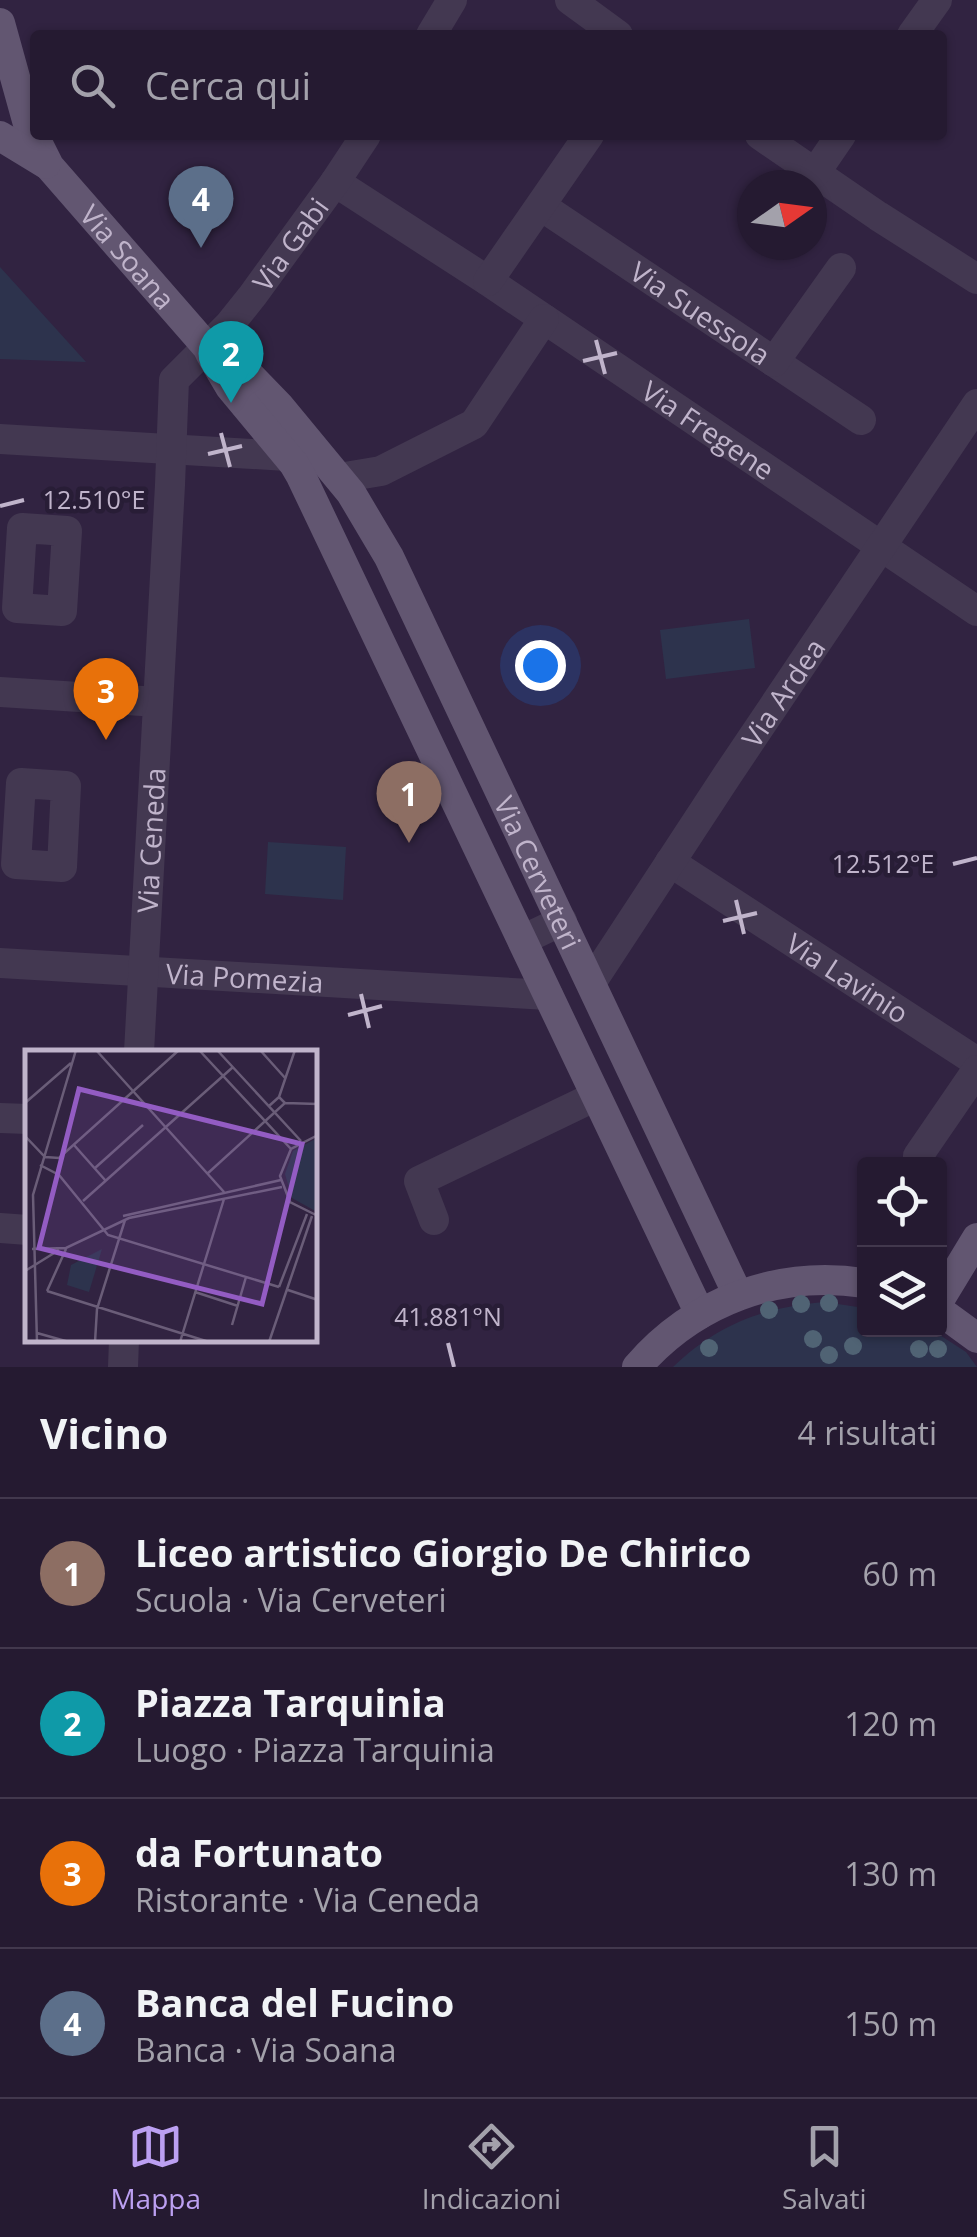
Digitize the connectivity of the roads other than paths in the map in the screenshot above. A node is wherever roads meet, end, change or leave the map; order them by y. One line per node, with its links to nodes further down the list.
1 (570, 0): 5 (street)
2 (452, 2): 4 (street)
3 (0, 27): 7 (main road)
4 (434, 30)
5 (611, 30)
6 (0, 99): 7 (main road)
7 (12, 134): 21 (main road, Via Soana)
8 (363, 140): 15 (street, Via Gabi)
9 (586, 140): 16 (street)
10 (767, 140): 12 (street)
11 (838, 140): 13 (street)
12 (811, 170)
13 (817, 170)
14 (827, 181): 18 (street)
15 (335, 182): 19 (street, Via Fregene); 21 (street, Via Gabi)
16 (540, 206): 19 (street); 22 (street, Via Suessola)
17 (841, 268): 22 (street)
18 (977, 279)
19 (488, 281): 20 (street, Via Fregene)
20 (544, 320): 28 (street); 30 (street, Via Fregene)
21 (207, 347): 26 (street, Via Gabi); 27 (main road, Via Cerveteri); 28 (main road, Via Cerveteri)
22 (774, 362): 24 (street, Via Suessola)
23 (977, 404): 30 (street, Via Ardea)
24 (861, 420)
25 (0, 439): 26 (street)
26 (171, 449): 27 (street); 33 (street, Via Ceneda)
27 (286, 456): 29 (main road, Via Cerveteri)
28 (345, 486): 29 (street); 35 (main road, Via Cerveteri)
29 (320, 518): 36 (main road, Via Cerveteri)
30 (880, 547): 31 (street, Via Fregene); 34 (street, Via Ardea)
31 (977, 612)
32 (0, 692): 33 (street)
33 (158, 702): 38 (street, Via Ceneda)
34 (670, 862): 39 (street, Via Ardea); 42 (street, Via Lavinio)
35 (562, 921): 36 (street); 39 (main road, Via Cerveteri)
36 (522, 940): 40 (main road, Via Cerveteri)
37 (0, 963): 38 (street, Via Pomezia)
38 (143, 972): 40 (street, Via Pomezia); 41 (street, Via Ceneda)
39 (591, 983): 54 (main road, Via Cerveteri)
40 (548, 995): 44 (main road, Via Cerveteri)
41 (138, 1050)
42 (977, 1062)
43 (977, 1070): 47 (street)
44 (596, 1096): 48 (street); 55 (main road, Via Cerveteri)
45 (0, 1118): 46 (street)
46 (25, 1119)
47 (918, 1156)
48 (434, 1220)
49 (0, 1228): 50 (street)
50 (25, 1230)
51 (977, 1238): 53 (main road)
52 (857, 1283): 54 (main road)
53 (947, 1287)
54 (738, 1295): 55 (main road)
55 (700, 1314): 60 (main road)
56 (947, 1316): 57 (main road)
57 (977, 1338)
58 (124, 1342): 59 (street)
59 (122, 1367)
60 (636, 1367)

